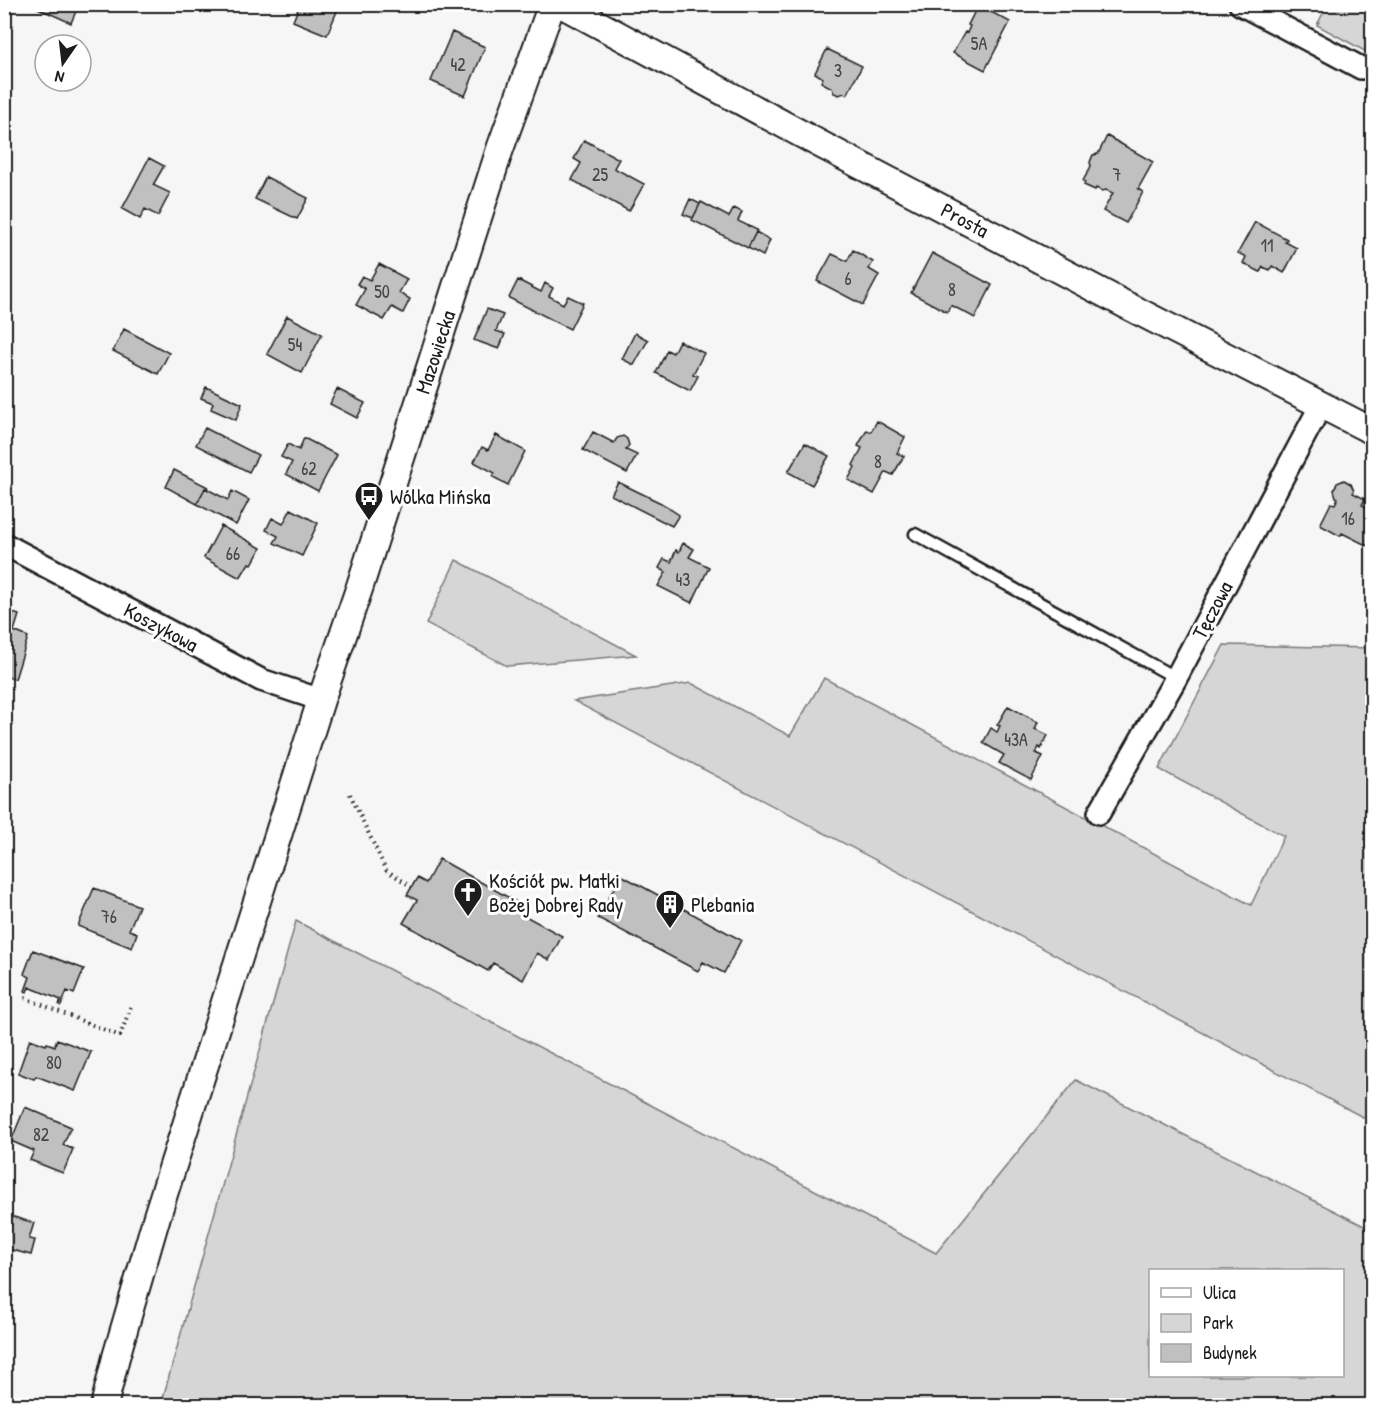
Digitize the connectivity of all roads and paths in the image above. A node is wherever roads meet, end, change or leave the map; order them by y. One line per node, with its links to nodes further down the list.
1 (552, 4): 10 (street, Mazowiecka)
2 (561, 4): 5 (street, Prosta)
3 (1240, 4): 4 (street)
4 (1361, 68)
5 (1321, 405): 6 (street, Prosta); 9 (street, Tęczowa)
6 (1372, 431)
7 (915, 534): 9 (lane)
8 (4, 544): 10 (street, Koszykowa)
9 (1176, 678): 12 (street, Tęczowa)
10 (321, 700): 16 (street, Mazowiecka)
11 (350, 794): 13 (path)
12 (1099, 813)
13 (412, 886)
14 (25, 998): 15 (path)
15 (131, 1006)
16 (104, 1406)

